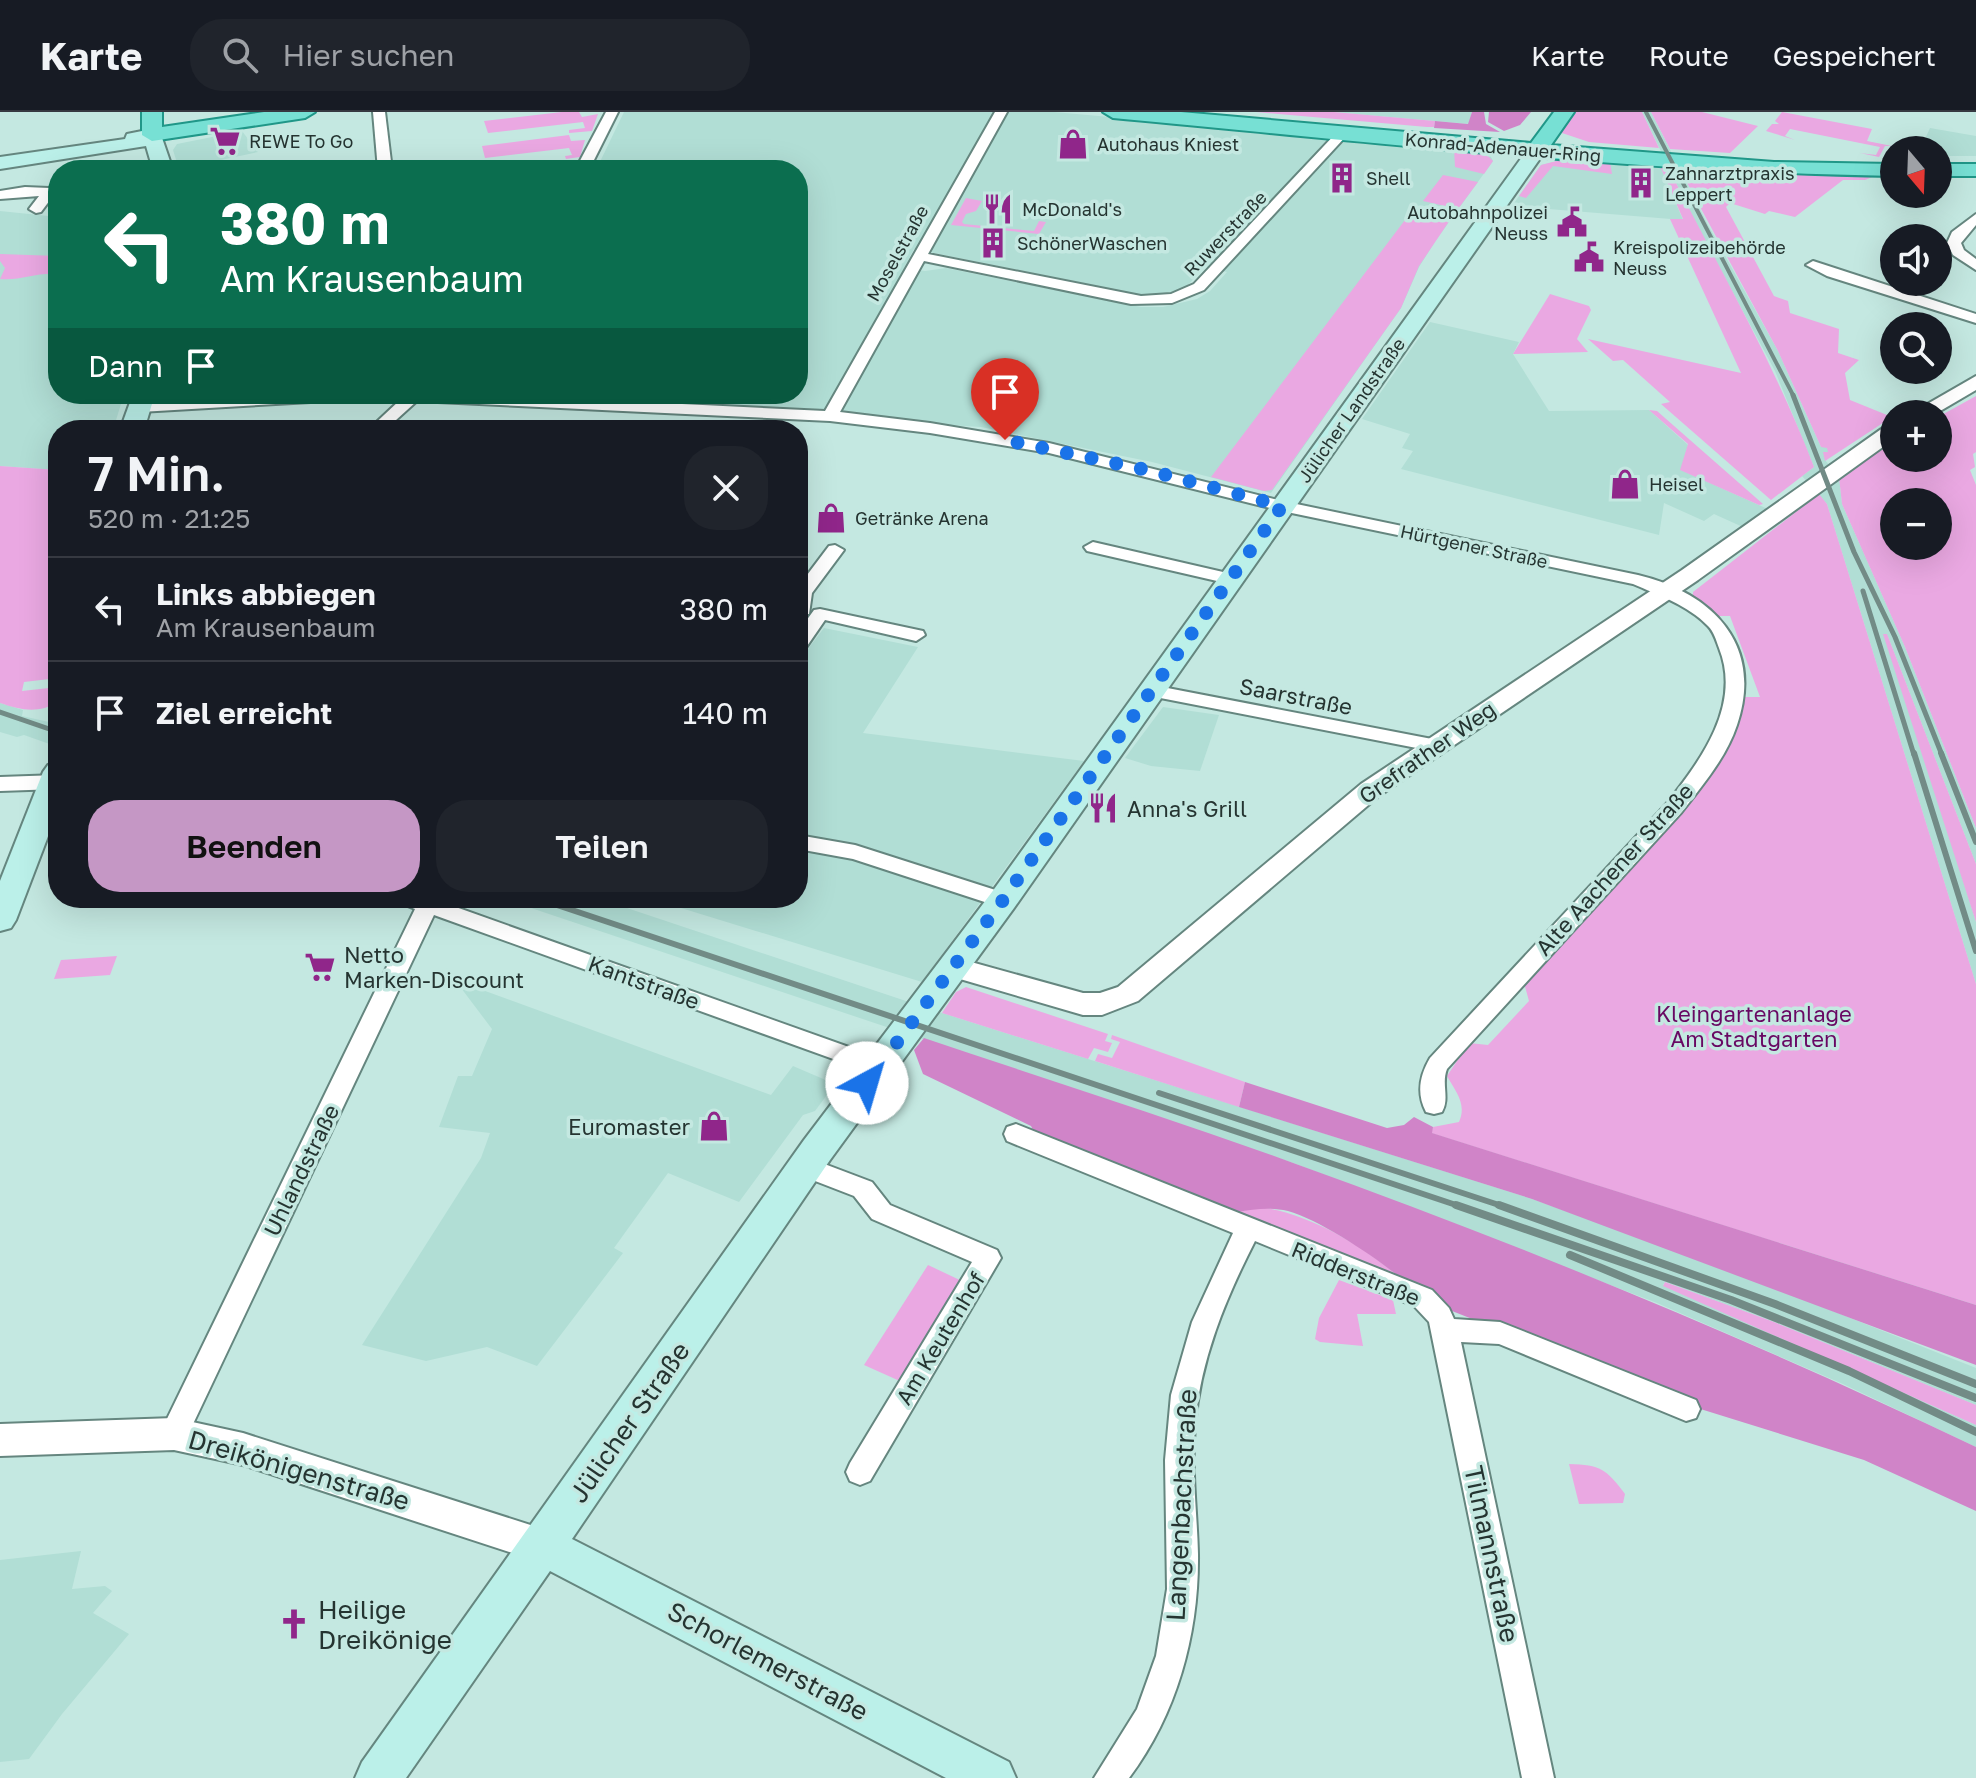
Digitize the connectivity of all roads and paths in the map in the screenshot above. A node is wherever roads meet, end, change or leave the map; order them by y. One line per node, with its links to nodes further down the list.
1 (136, 112): 12 (main road)
2 (152, 112): 12 (main road)
3 (305, 112): 12 (main road)
4 (379, 112): 15 (street)
5 (612, 112): 16 (street)
6 (1001, 112): 29 (street, Moselstraße)
7 (1113, 112): 11 (main road, Konrad-Adenauer-Ring)
8 (1201, 112): 13 (main road, Konrad-Adenauer-Ring)
9 (1544, 112): 13 (main road, Jülicher Landstraße)
10 (1564, 112): 13 (main road, Jülicher Landstraße)
11 (1343, 133): 13 (main road, Konrad-Adenauer-Ring); 29 (street, Ruwerstraße)
12 (145, 139): 14 (main road); 17 (main road)
13 (1530, 145): 20 (main road, Konrad-Adenauer-Ring); 21 (main road, Konrad-Adenauer-Ring); 42 (main road, Jülicher Landstraße)
14 (157, 160)
15 (384, 160)
16 (587, 160)
17 (0, 163)
18 (1952, 163): 19 (main road)
19 (1976, 163)
20 (1880, 164)
21 (1880, 170)
22 (1952, 170): 23 (main road)
23 (1976, 170)
24 (48, 189): 25 (street)
25 (0, 195)
26 (48, 196): 27 (street)
27 (36, 209)
28 (1976, 218): 31 (street)
29 (918, 256): 38 (street, Moselstraße)
30 (1813, 265): 32 (street)
31 (1976, 266)
32 (1976, 319)
33 (1976, 382): 34 (street)
34 (1944, 400)
35 (404, 404): 39 (street)
36 (601, 404): 37 (street, Hürtgener Straße)
37 (731, 411): 38 (street, Hürtgener Straße); 40 (street)
38 (830, 416): 42 (street, Hürtgener Straße)
39 (387, 420)
40 (727, 420)
41 (1880, 439): 47 (street, Grefrather Weg)
42 (1282, 506): 45 (main road, Jülicher Landstraße); 47 (street, Hürtgener Straße)
43 (1093, 547): 45 (street)
44 (835, 550): 46 (street)
45 (1230, 579): 50 (main road, Jülicher Landstraße)
46 (808, 586)
47 (1664, 591): 51 (street, Grefrather Weg); 62 (street, Alte Aachener Straße)
48 (808, 611): 49 (street)
49 (916, 635)
50 (1152, 691): 51 (street, Saarstraße); 56 (main road, Jülicher Landstraße)
51 (1432, 745): 60 (street, Grefrather Weg)
52 (48, 780): 53 (street)
53 (0, 784)
54 (48, 801): 59 (main road)
55 (808, 844): 56 (street)
56 (1003, 900): 60 (main road, Jülicher Landstraße)
57 (415, 908): 68 (street, Uhlandstraße)
58 (435, 908): 61 (street, Kantstraße)
59 (0, 920)
60 (953, 967): 61 (main road, Jülicher Landstraße)
61 (880, 1067): 64 (main road, Jülicher Straße)
62 (1434, 1105)
63 (1016, 1134): 65 (street, Ridderstraße)
64 (806, 1167): 70 (street, Am Keutenhof); 71 (main road, Jülicher Straße)
65 (1248, 1229): 66 (street, Ridderstraße); 74 (street, Langenbachstraße)
66 (1445, 1330): 67 (street); 75 (street, Tilmannstraße)
67 (1686, 1409)
68 (174, 1434): 69 (street, Dreikönigenstraße); 71 (street, Dreikönigenstraße)
69 (0, 1440)
70 (860, 1472)
71 (543, 1546): 72 (main road, Jülicher Straße); 73 (main road, Schorlemerstraße)
72 (378, 1778)
73 (993, 1778)
74 (1110, 1778)
75 (1538, 1778)

